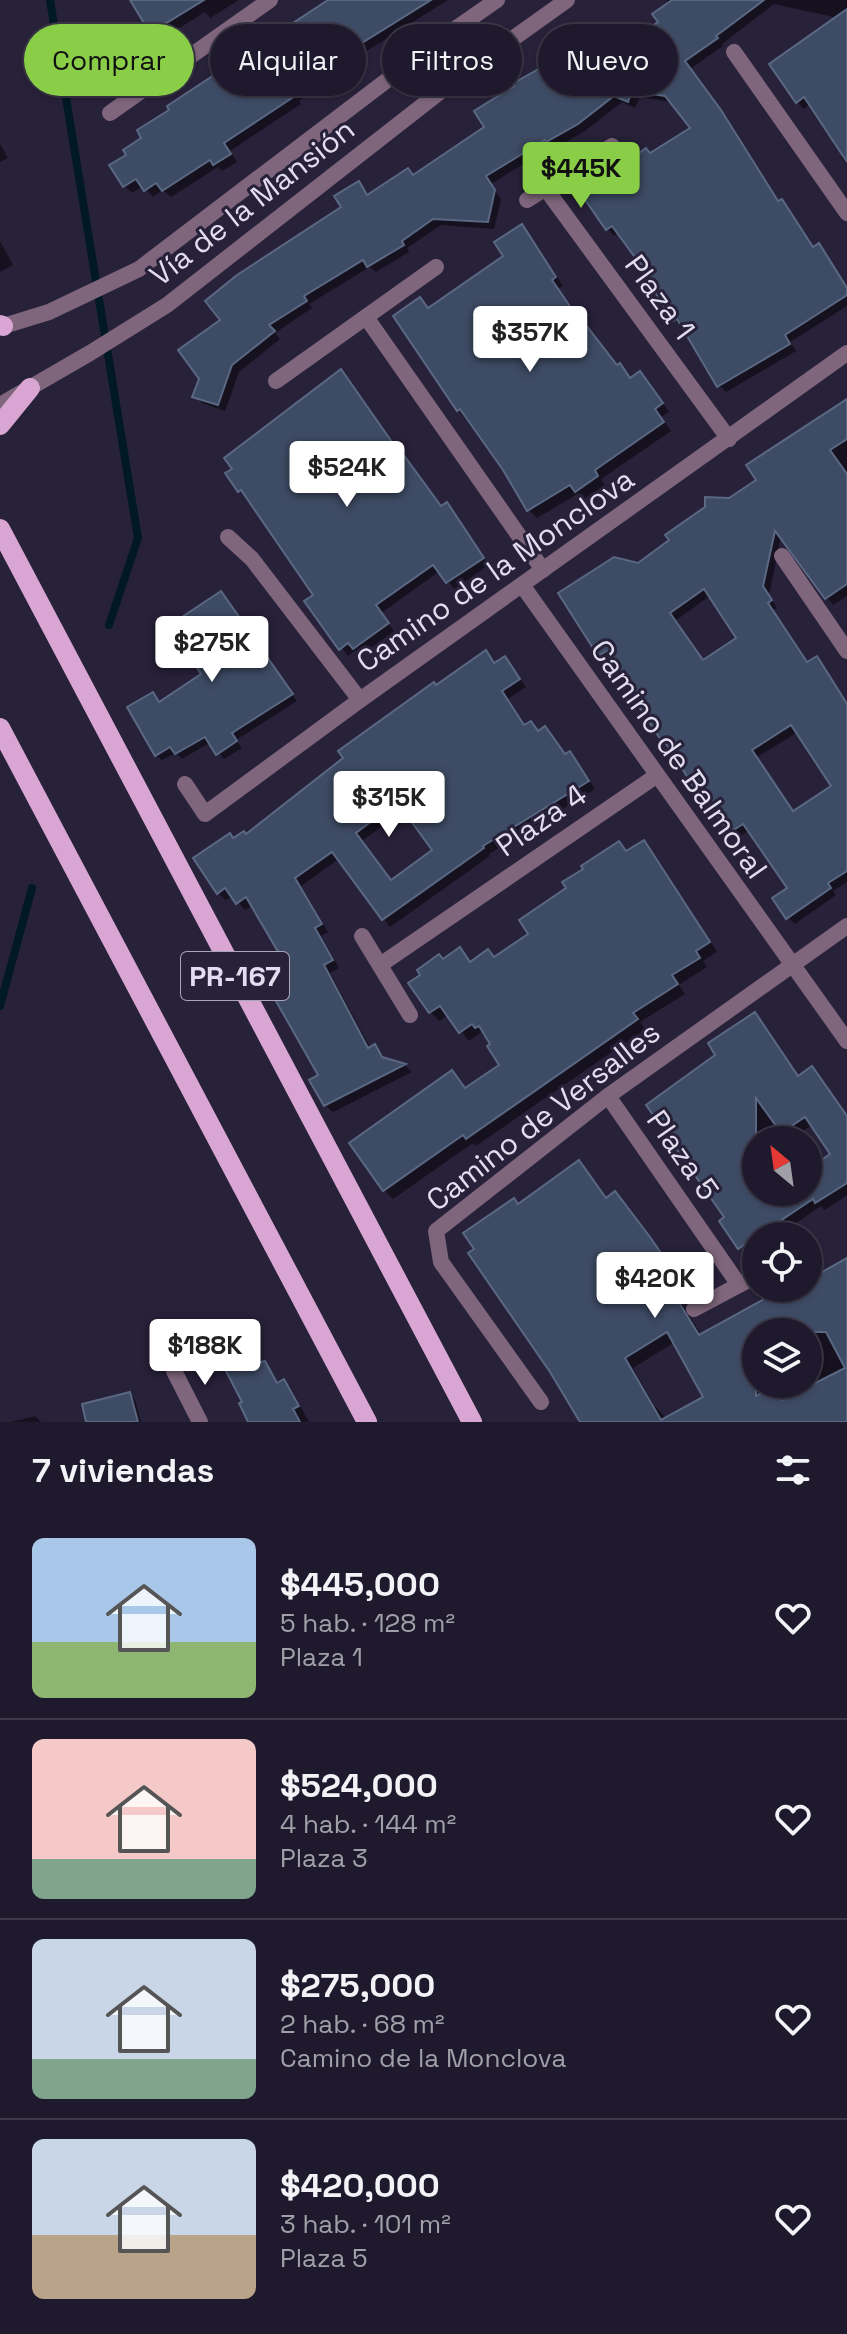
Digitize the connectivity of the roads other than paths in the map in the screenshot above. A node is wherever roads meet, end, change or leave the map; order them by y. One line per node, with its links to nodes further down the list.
1 (270, 0): 5 (street)
2 (497, 0): 12 (street, Vía de la Mansión)
3 (567, 0): 15 (street, Vía de la Mansión)
4 (734, 52): 9 (street)
5 (110, 113)
6 (612, 146): 7 (street)
7 (546, 189): 8 (street); 18 (street, Plaza 1)
8 (527, 200)
9 (847, 213)
10 (436, 267): 11 (street)
11 (366, 317): 14 (street); 22 (street)
12 (1, 326)
13 (847, 353): 18 (street, Camino de la Monclova)
14 (276, 381)
15 (30, 388): 16 (street, Vía de la Mansión); 17 (main road)
16 (0, 405)
17 (0, 425)
18 (729, 439): 22 (street, Camino de la Monclova)
19 (0, 529): 43 (main road, PR-167)
20 (228, 537): 25 (street)
21 (782, 556): 24 (street)
22 (543, 570): 23 (street, Camino de la Monclova)
23 (522, 585): 25 (street, Camino de la Monclova); 27 (street, Camino de Balmoral)
24 (845, 644)
25 (360, 700): 28 (street, Camino de la Monclova)
26 (0, 728): 42 (main road, PR-167)
27 (656, 776): 31 (street, Plaza 4); 32 (street, Camino de Balmoral)
28 (185, 784)
29 (847, 926): 32 (street, Camino de Versalles)
30 (362, 936): 31 (street)
31 (380, 965): 33 (street)
32 (792, 965): 34 (street, Camino de Balmoral); 35 (street, Camino de Versalles)
33 (410, 1015)
34 (847, 1041)
35 (608, 1096): 37 (street, Plaza 5); 40 (street, Camino de Versalles)
36 (742, 1283): 37 (street)
37 (739, 1285): 38 (street)
38 (694, 1309)
39 (174, 1371): 41 (street)
40 (541, 1402)
41 (200, 1422)
42 (367, 1422)
43 (472, 1422)

